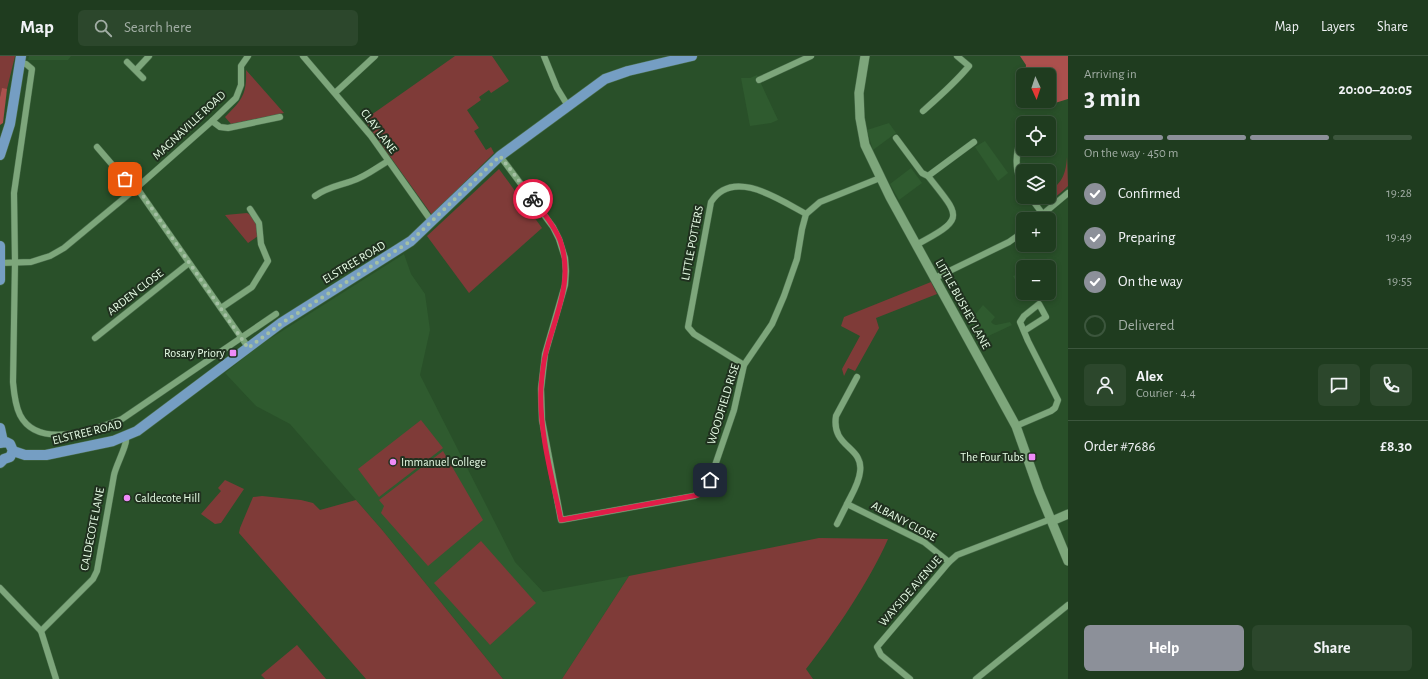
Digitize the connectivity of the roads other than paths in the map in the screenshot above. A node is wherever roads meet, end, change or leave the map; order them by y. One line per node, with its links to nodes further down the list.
1 (149, 56): 12 (street)
2 (247, 56): 19 (street, MAGNAVILLE ROAD)
3 (303, 56): 15 (street, CLAY LANE)
4 (375, 56): 15 (street)
5 (544, 56): 16 (street)
6 (811, 56): 14 (street)
7 (865, 56): 27 (street, LITTLE BUSHEY LANE)
8 (957, 56): 17 (street)
9 (687, 57): 16 (main road, ELSTREE ROAD)
10 (20, 59): 23 (main road); 39 (street)
11 (127, 62): 12 (street)
12 (136, 70): 13 (street)
13 (143, 78)
14 (759, 80)
15 (335, 93): 25 (street, CLAY LANE)
16 (568, 106): 24 (main road, ELSTREE ROAD)
17 (923, 111)
18 (280, 116): 19 (street)
19 (212, 121): 28 (street, MAGNAVILLE ROAD)
20 (896, 138): 26 (street)
21 (974, 142): 26 (street)
22 (97, 147): 28 (street)
23 (0, 155)
24 (500, 156): 34 (main road, ELSTREE ROAD); 49 (street, WOODFIELD RISE)
25 (388, 161): 30 (street); 34 (street, CLAY LANE)
26 (928, 176): 36 (street)
27 (880, 178): 33 (street); 36 (street, LITTLE BUSHEY LANE)
28 (136, 189): 39 (street, MAGNAVILLE ROAD); 40 (street)
29 (1068, 193): 32 (street)
30 (315, 196)
31 (250, 209): 43 (street)
32 (1043, 212)
33 (806, 214): 49 (street, WOODFIELD RISE); 49 (street, LITTLE POTTERS)
34 (432, 222): 48 (main road, ELSTREE ROAD)
35 (1016, 237): 41 (street)
36 (916, 245): 41 (street, LITTLE BUSHEY LANE)
37 (0, 246): 38 (main road)
38 (0, 262): 39 (street, MAGNAVILLE ROAD); 42 (main road)
39 (15, 262): 47 (street)
40 (190, 263): 43 (street); 46 (street, ARDEN CLOSE)
41 (935, 278): 51 (street, LITTLE BUSHEY LANE)
42 (0, 280)
43 (221, 308): 47 (street)
44 (276, 314): 47 (street)
45 (1024, 331): 45 (street); 51 (street)
46 (94, 338)
47 (241, 338): 48 (street)
48 (248, 348): 53 (main road, ELSTREE ROAD)
49 (744, 365)
50 (857, 377): 57 (street)
51 (1016, 426): 59 (street, LITTLE BUSHEY LANE)
52 (0, 428): 54 (main road)
53 (126, 437): 55 (main road, ELSTREE ROAD); 65 (street, CALDECOTE LANE)
54 (2, 442): 55 (main road)
55 (13, 451): 56 (main road)
56 (1, 460)
57 (847, 504): 60 (street); 62 (street, ALBANY CLOSE)
58 (1068, 514): 59 (street)
59 (1051, 520): 61 (street, LITTLE BUSHEY LANE); 62 (street, WAYSIDE AVENUE)
60 (837, 524)
61 (1068, 561)
62 (949, 562): 67 (street, WAYSIDE AVENUE)
63 (0, 588): 65 (street)
64 (1068, 605): 68 (street)
65 (41, 632): 66 (street)
66 (56, 679)
67 (910, 679)
68 (976, 679)

